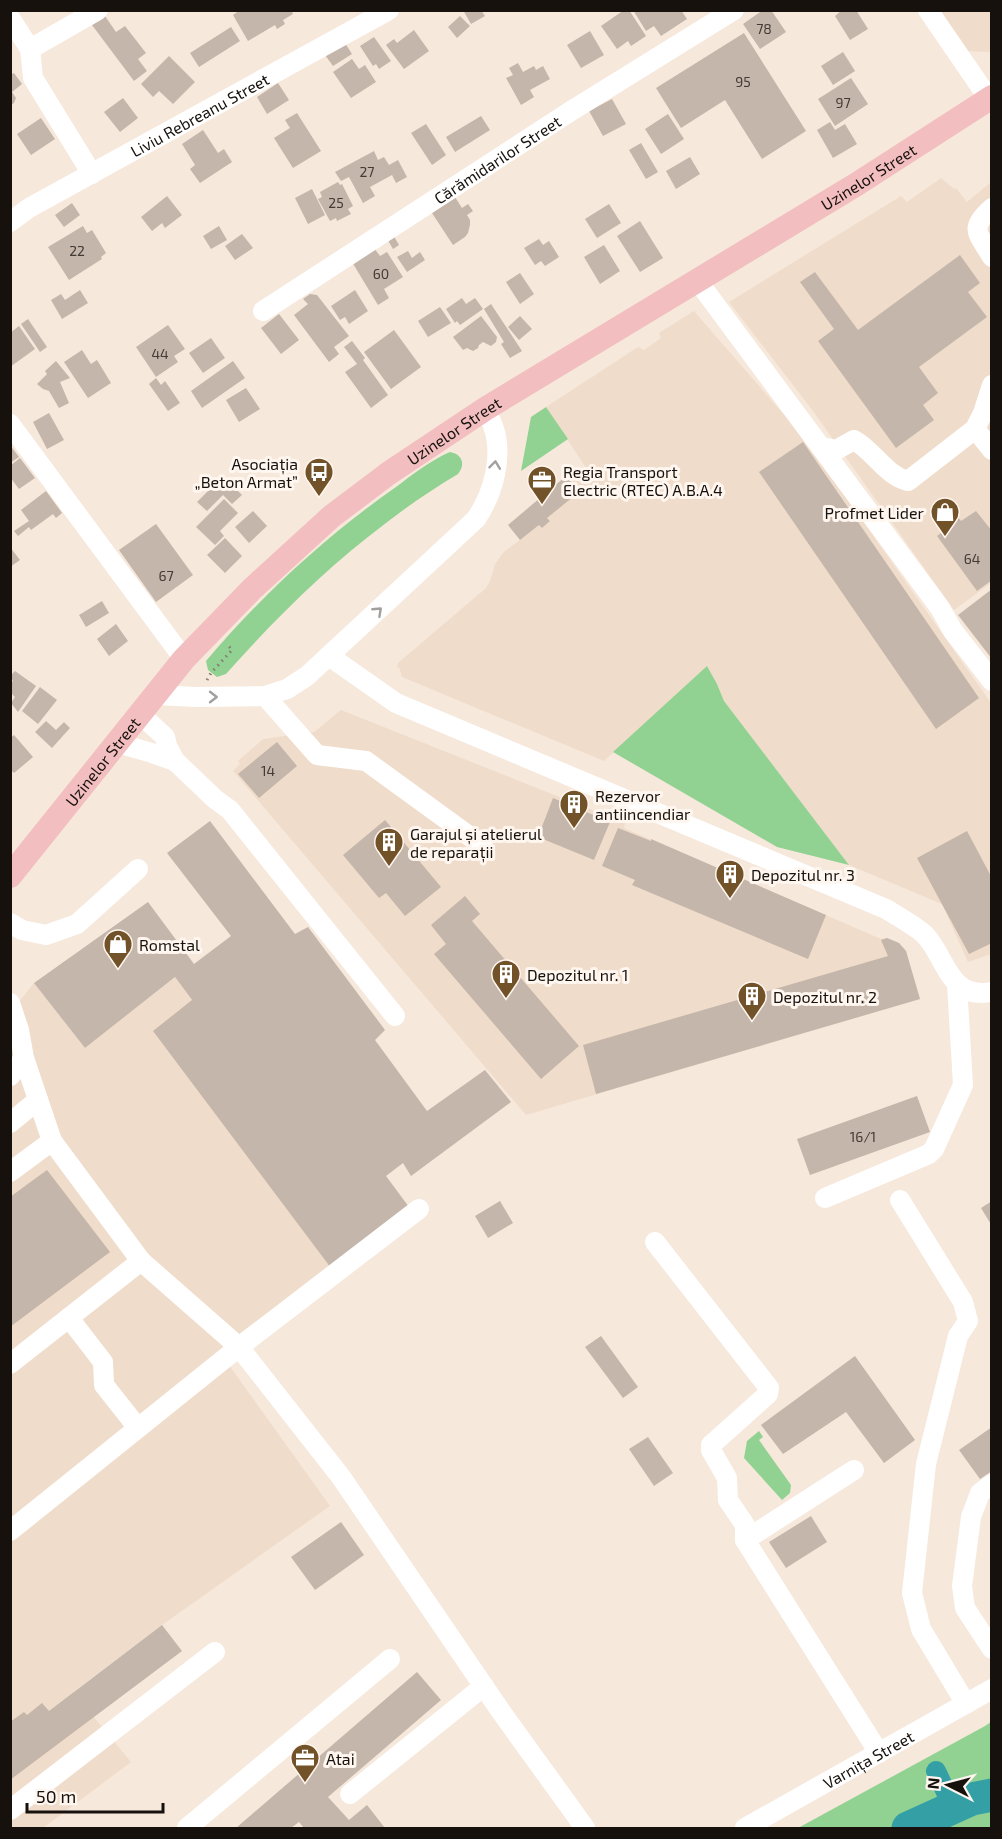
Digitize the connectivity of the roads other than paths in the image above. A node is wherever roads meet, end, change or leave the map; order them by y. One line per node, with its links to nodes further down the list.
1 (98, 10): 6 (street)
2 (388, 10): 8 (street, Liviu Rebreanu Street)
3 (734, 10): 13 (street, Cărămidarilor Street)
4 (928, 10): 7 (street)
5 (10, 18): 6 (street)
6 (30, 50): 8 (street)
7 (990, 98): 12 (main road, Uzinelor Street)
8 (93, 174): 10 (street, Liviu Rebreanu Street)
9 (992, 208): 11 (street)
10 (10, 222)
11 (992, 257)
12 (697, 280): 15 (main road, Uzinelor Street); 18 (street)
13 (263, 311)
14 (992, 386): 17 (street)
15 (485, 409): 20 (street, one-way to 15); 21 (main road, Uzinelor Street)
16 (10, 424): 21 (street)
17 (975, 429): 18 (street); 19 (street)
18 (822, 447): 22 (street)
19 (992, 450)
20 (329, 656): 24 (street); 32 (street)
21 (184, 659): 23 (main road, Uzinelor Street)
22 (992, 681)
23 (155, 695): 24 (street, one-way to 24); 25 (main road, Uzinelor Street)
24 (266, 696): 28 (street)
25 (140, 714): 26 (main road, Uzinelor Street); 27 (street)
26 (117, 743): 27 (street); 30 (main road, Uzinelor Street)
27 (176, 761): 35 (street)
28 (483, 846)
29 (138, 869): 31 (street)
30 (10, 876)
31 (10, 923)
32 (957, 984): 33 (street); 43 (street)
33 (992, 992)
34 (10, 1003): 36 (street)
35 (395, 1016)
36 (15, 1026): 37 (street)
37 (24, 1058): 38 (street); 39 (street)
38 (10, 1076)
39 (38, 1100): 40 (street); 41 (street)
40 (10, 1123)
41 (52, 1141): 42 (street); 47 (street)
42 (10, 1172)
43 (825, 1198)
44 (900, 1200): 61 (street)
45 (419, 1209): 49 (street)
46 (655, 1242): 55 (street)
47 (141, 1261): 48 (street); 49 (street)
48 (69, 1318): 50 (street); 51 (street)
49 (239, 1347): 51 (street); 59 (street)
50 (10, 1364)
51 (138, 1428): 54 (street)
52 (854, 1470): 55 (street)
53 (992, 1484): 56 (street)
54 (10, 1531)
55 (745, 1540): 62 (street)
56 (992, 1649)
57 (215, 1652): 64 (street)
58 (390, 1659): 65 (street)
59 (484, 1686): 63 (street); 66 (street)
60 (992, 1689): 61 (street, Varnița Street)
61 (966, 1704): 62 (street, Varnița Street)
62 (879, 1753): 67 (street, Varnița Street)
63 (350, 1794)
64 (10, 1810)
65 (187, 1828)
66 (585, 1828)
67 (745, 1828)

